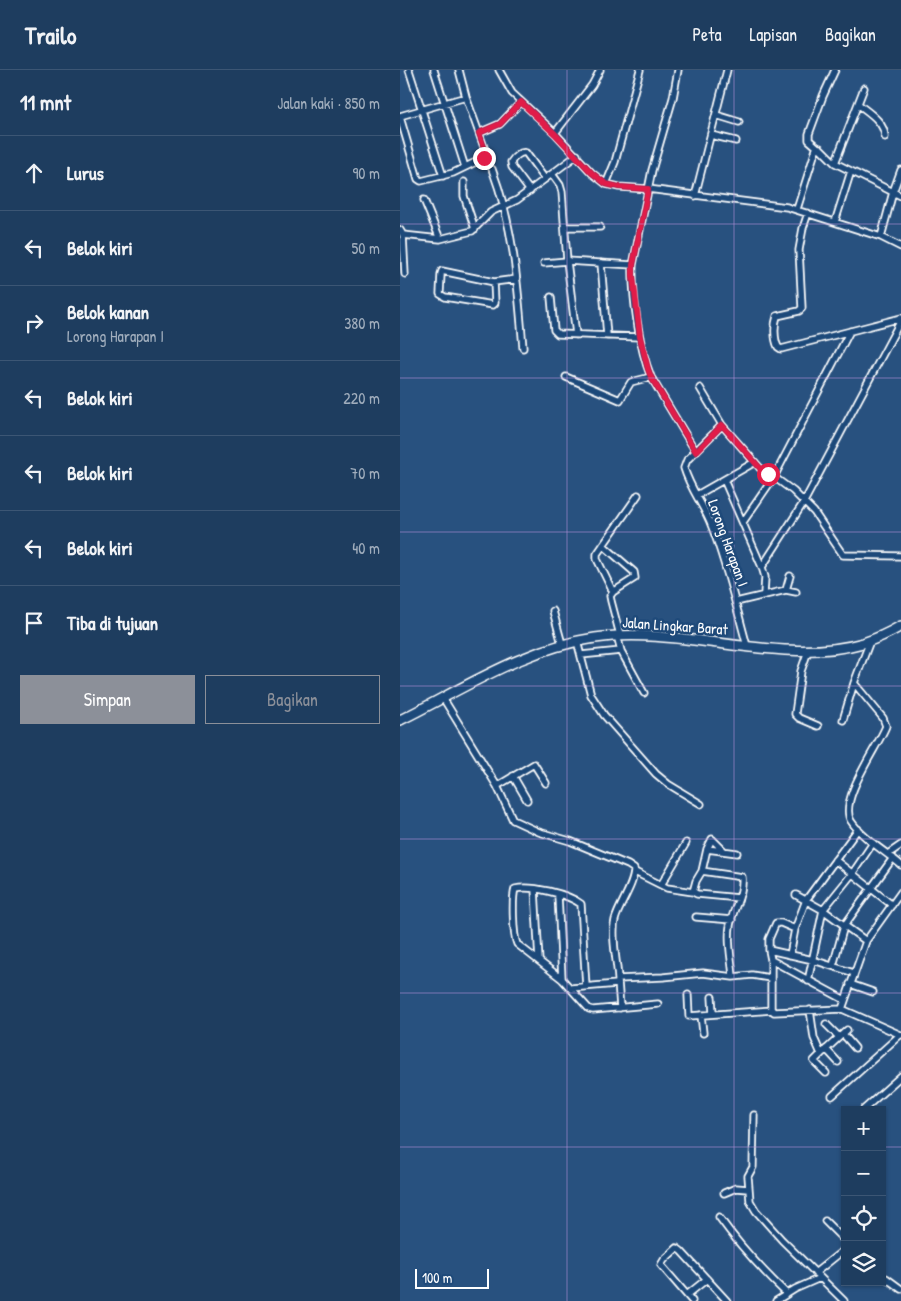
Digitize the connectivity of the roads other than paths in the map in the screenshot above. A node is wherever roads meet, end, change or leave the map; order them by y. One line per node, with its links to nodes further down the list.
1 (410, 70): 15 (street)
2 (434, 70): 13 (street)
3 (460, 70): 11 (street)
4 (499, 70): 12 (street)
5 (600, 70): 20 (street)
6 (639, 70): 35 (street)
7 (678, 70): 36 (street)
8 (727, 70): 16 (street)
9 (835, 70): 24 (street)
10 (864, 88): 14 (street)
11 (466, 97): 13 (street); 19 (street)
12 (521, 102): 19 (street); 20 (street)
13 (444, 103): 15 (street); 27 (street)
14 (858, 104): 22 (street); 26 (street)
15 (421, 110): 17 (street); 32 (street)
16 (716, 115): 18 (street); 21 (street)
17 (400, 117): 32 (street)
18 (739, 122)
19 (479, 133): 27 (street)
20 (555, 134): 25 (street)
21 (711, 136): 23 (street); 39 (street)
22 (884, 136)
23 (736, 141)
24 (817, 147): 26 (street); 43 (street)
25 (577, 156): 31 (street); 35 (street)
26 (835, 163): 30 (street)
27 (465, 167): 32 (street)
28 (492, 169): 42 (street)
29 (901, 170): 38 (street)
30 (851, 171): 38 (street); 45 (street)
31 (552, 174): 33 (street); 47 (street)
32 (443, 176)
33 (545, 179): 37 (street); 37 (street)
34 (464, 182): 48 (street)
35 (606, 184): 36 (street)
36 (648, 189): 39 (street); 56 (street)
37 (530, 191): 42 (street)
38 (893, 192): 40 (street); 50 (street)
39 (695, 196): 43 (street)
40 (901, 196)
41 (424, 200): 51 (street)
42 (504, 206): 48 (street); 58 (street)
43 (797, 209): 44 (street)
44 (808, 213): 45 (street); 62 (street)
45 (835, 222): 50 (street)
46 (600, 227): 47 (street)
47 (565, 228): 53 (street)
48 (475, 229): 51 (street)
49 (402, 232): 51 (street); 57 (street)
50 (881, 237): 52 (street)
51 (440, 239)
52 (901, 247)
53 (567, 261): 54 (street); 55 (street); 63 (street)
54 (544, 263)
55 (601, 263): 56 (street); 64 (street)
56 (633, 265): 65 (street)
57 (405, 274)
58 (517, 279): 59 (street); 66 (street)
59 (494, 282): 59 (street)
60 (551, 297): 63 (street)
61 (901, 319): 62 (street); 77 (street)
62 (850, 331): 73 (street)
63 (576, 335): 64 (street)
64 (606, 336): 65 (street)
65 (640, 337): 68 (street)
66 (523, 348)
67 (566, 377): 68 (street)
68 (651, 377): 71 (street)
69 (700, 388): 70 (street)
70 (722, 425): 71 (street); 72 (street)
71 (696, 452): 76 (street, Lorong Harapan I)
72 (755, 462): 73 (street); 74 (street)
73 (774, 477): 77 (street); 78 (street)
74 (724, 480): 76 (street); 78 (street)
75 (638, 495): 79 (street)
76 (697, 495): 87 (street, Lorong Harapan I)
77 (804, 502): 80 (street); 81 (street)
78 (743, 522): 81 (street)
79 (602, 545): 84 (street); 84 (street)
80 (901, 556)
81 (762, 567): 86 (street)
82 (790, 576): 83 (street)
83 (786, 590): 85 (street); 86 (street)
84 (613, 592): 90 (street)
85 (796, 592)
86 (764, 594): 87 (street)
87 (736, 602): 94 (street, Lorong Harapan I)
88 (553, 611): 93 (street)
89 (901, 626): 92 (highway, Jalan Lingkar Barat)
90 (619, 636): 91 (highway, Jalan Lingkar Barat); 94 (highway, Jalan Lingkar Barat); 95 (street)
91 (577, 641): 93 (highway, Jalan Lingkar Barat); 97 (street)
92 (870, 641): 96 (highway, Jalan Lingkar Barat); 98 (street)
93 (562, 644): 100 (highway, Jalan Lingkar Barat)
94 (747, 646): 96 (highway, Jalan Lingkar Barat)
95 (621, 651): 97 (street); 99 (street)
96 (808, 651): 103 (street)
97 (581, 655): 108 (street)
98 (854, 684): 102 (street); 109 (street)
99 (644, 693)
100 (443, 698): 101 (highway, Jalan Lingkar Barat); 106 (street)
101 (400, 720)
102 (843, 720)
103 (818, 726)
104 (513, 776): 105 (street); 106 (street); 107 (street)
105 (546, 783)
106 (497, 786): 120 (street)
107 (527, 800)
108 (701, 804)
109 (858, 829): 111 (street); 117 (street)
110 (686, 843): 122 (street)
111 (873, 843): 116 (street); 121 (street)
112 (901, 845): 116 (street)
113 (707, 849): 114 (street); 114 (street); 119 (street)
114 (724, 851): 115 (street)
115 (737, 853)
116 (891, 856): 118 (street); 123 (street)
117 (835, 860): 121 (street); 130 (street)
118 (901, 864)
119 (702, 870): 125 (street); 129 (street)
120 (635, 872): 122 (street); 148 (street)
121 (852, 874): 123 (street); 132 (street)
122 (661, 885): 125 (street)
123 (871, 888): 131 (street); 135 (street)
124 (535, 889): 127 (street); 142 (street); 142 (street)
125 (693, 892): 129 (street)
126 (901, 892): 131 (street)
127 (558, 895): 147 (street); 151 (street)
128 (796, 895): 130 (street)
129 (739, 898): 134 (street)
130 (806, 900): 132 (street); 136 (street)
131 (892, 905): 137 (street)
132 (823, 910): 135 (street); 141 (street)
133 (696, 916): 134 (street)
134 (732, 920): 145 (street)
135 (844, 926): 137 (street); 143 (street)
136 (795, 929): 138 (street); 139 (street)
137 (866, 941): 144 (street)
138 (769, 950): 139 (street); 140 (street)
139 (790, 955): 141 (street)
140 (770, 960): 146 (street); 149 (street)
141 (812, 960): 143 (street); 149 (street)
142 (539, 961): 147 (street)
143 (832, 966): 144 (street)
144 (854, 972): 150 (street)
145 (733, 977): 146 (street); 148 (street)
146 (770, 978): 160 (street)
147 (562, 980): 152 (street)
148 (618, 981): 151 (street); 158 (street)
149 (808, 981): 156 (street)
150 (850, 984): 153 (street); 156 (street)
151 (586, 987): 152 (street)
152 (571, 988): 158 (street)
153 (873, 992)
154 (688, 995): 164 (street)
155 (712, 997): 162 (street)
156 (844, 1000): 159 (street)
157 (658, 1004): 158 (street)
158 (620, 1008)
159 (842, 1009): 161 (street); 169 (street)
160 (772, 1010): 161 (street); 162 (street)
161 (810, 1010): 172 (street)
162 (714, 1014): 163 (street)
163 (701, 1015): 164 (street); 167 (street)
164 (690, 1016): 165 (street)
165 (682, 1017)
166 (826, 1024): 168 (street)
167 (703, 1033)
168 (843, 1034): 170 (street); 171 (street)
169 (900, 1035): 176 (street)
170 (855, 1048)
171 (826, 1049): 172 (street); 173 (street)
172 (821, 1054): 174 (street)
173 (838, 1062)
174 (826, 1073)
175 (901, 1076): 177 (street)
176 (832, 1096)
177 (867, 1106)
178 (754, 1114): 179 (street)
179 (748, 1182): 180 (street); 185 (street)
180 (724, 1193)
181 (719, 1217): 190 (street)
182 (825, 1222): 183 (street)
183 (841, 1237)
184 (841, 1252): 185 (street)
185 (815, 1273): 186 (street)
186 (820, 1278): 190 (street); 195 (street)
187 (886, 1278): 189 (street)
188 (707, 1279): 191 (street); 191 (street); 193 (street)
189 (901, 1289)
190 (787, 1294): 194 (street)
191 (687, 1295): 192 (street)
192 (692, 1301)
193 (727, 1301)
194 (776, 1301)
195 (844, 1301)

